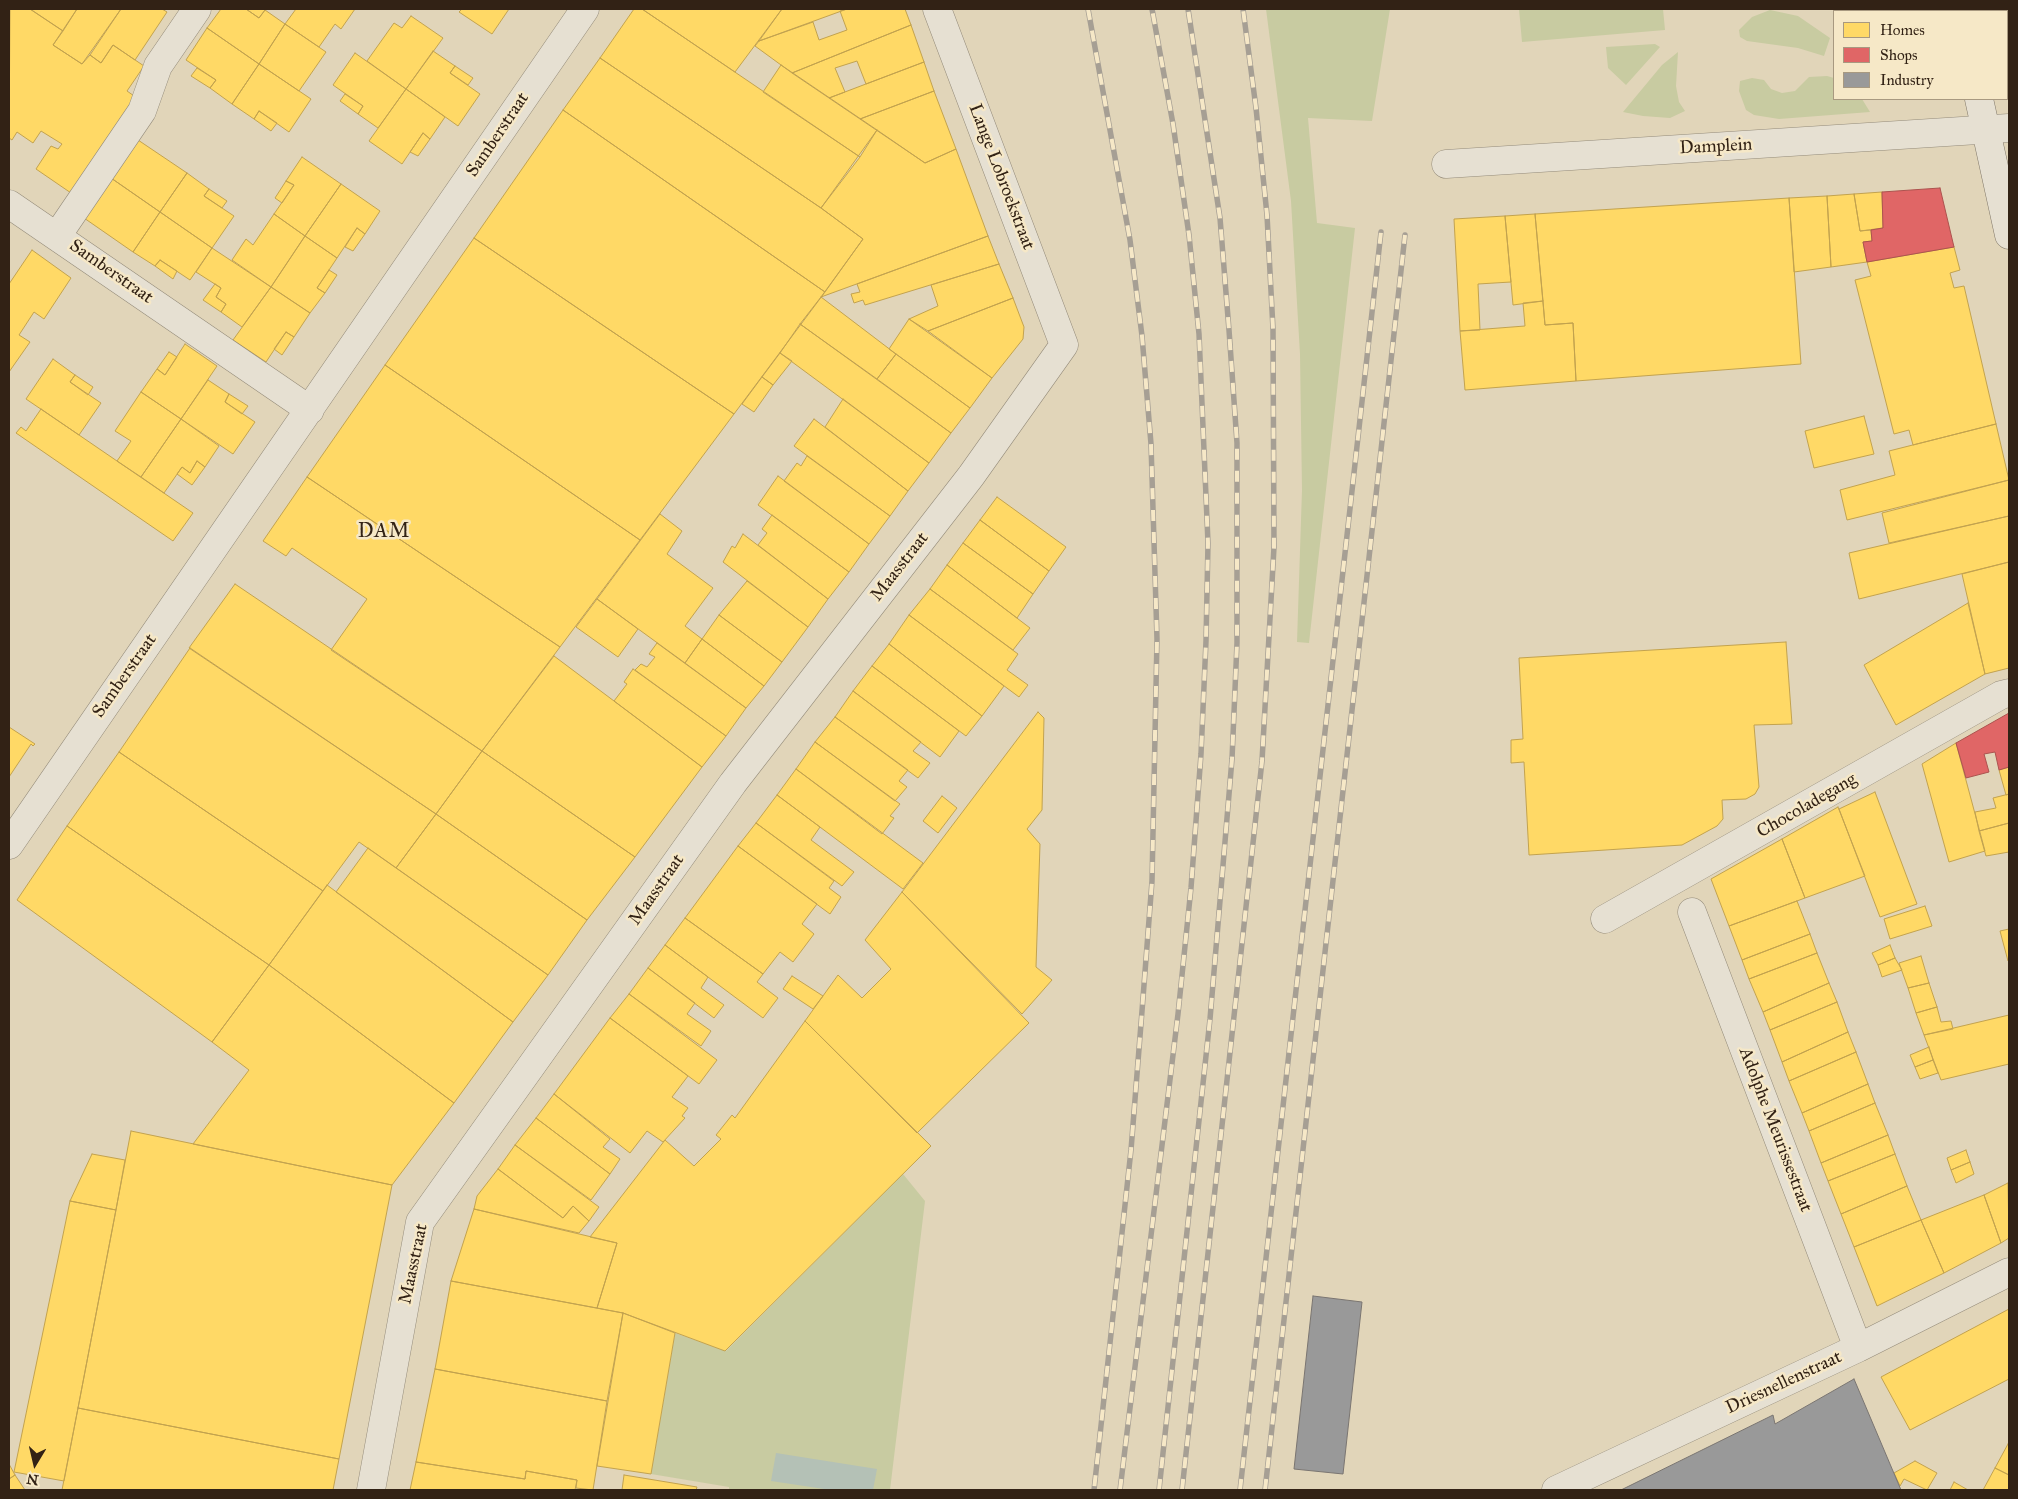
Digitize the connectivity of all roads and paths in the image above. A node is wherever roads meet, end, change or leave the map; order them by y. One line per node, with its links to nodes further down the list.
1 (197, 9): 9 (street, Samberstraat)
2 (585, 9): 11 (street, Samberstraat)
3 (937, 9): 10 (street, Lange Lobroekstraat)
4 (1980, 100): 5 (street)
5 (1998, 129): 6 (street, Damplein); 8 (street)
6 (1446, 164)
7 (9, 204): 9 (street)
8 (2009, 235)
9 (57, 236): 11 (street, Samberstraat)
10 (1064, 345): 18 (street, Maasstraat)
11 (310, 410): 13 (street, Samberstraat)
12 (2009, 693): 15 (street, Chocoladegang)
13 (9, 845)
14 (1692, 912): 17 (street, Adolphe Meurissestraat)
15 (1605, 919)
16 (2009, 1272): 17 (street, Driesnellenstraat)
17 (1858, 1348): 19 (street, Driesnellenstraat)
18 (371, 1490)
19 (1556, 1490)

